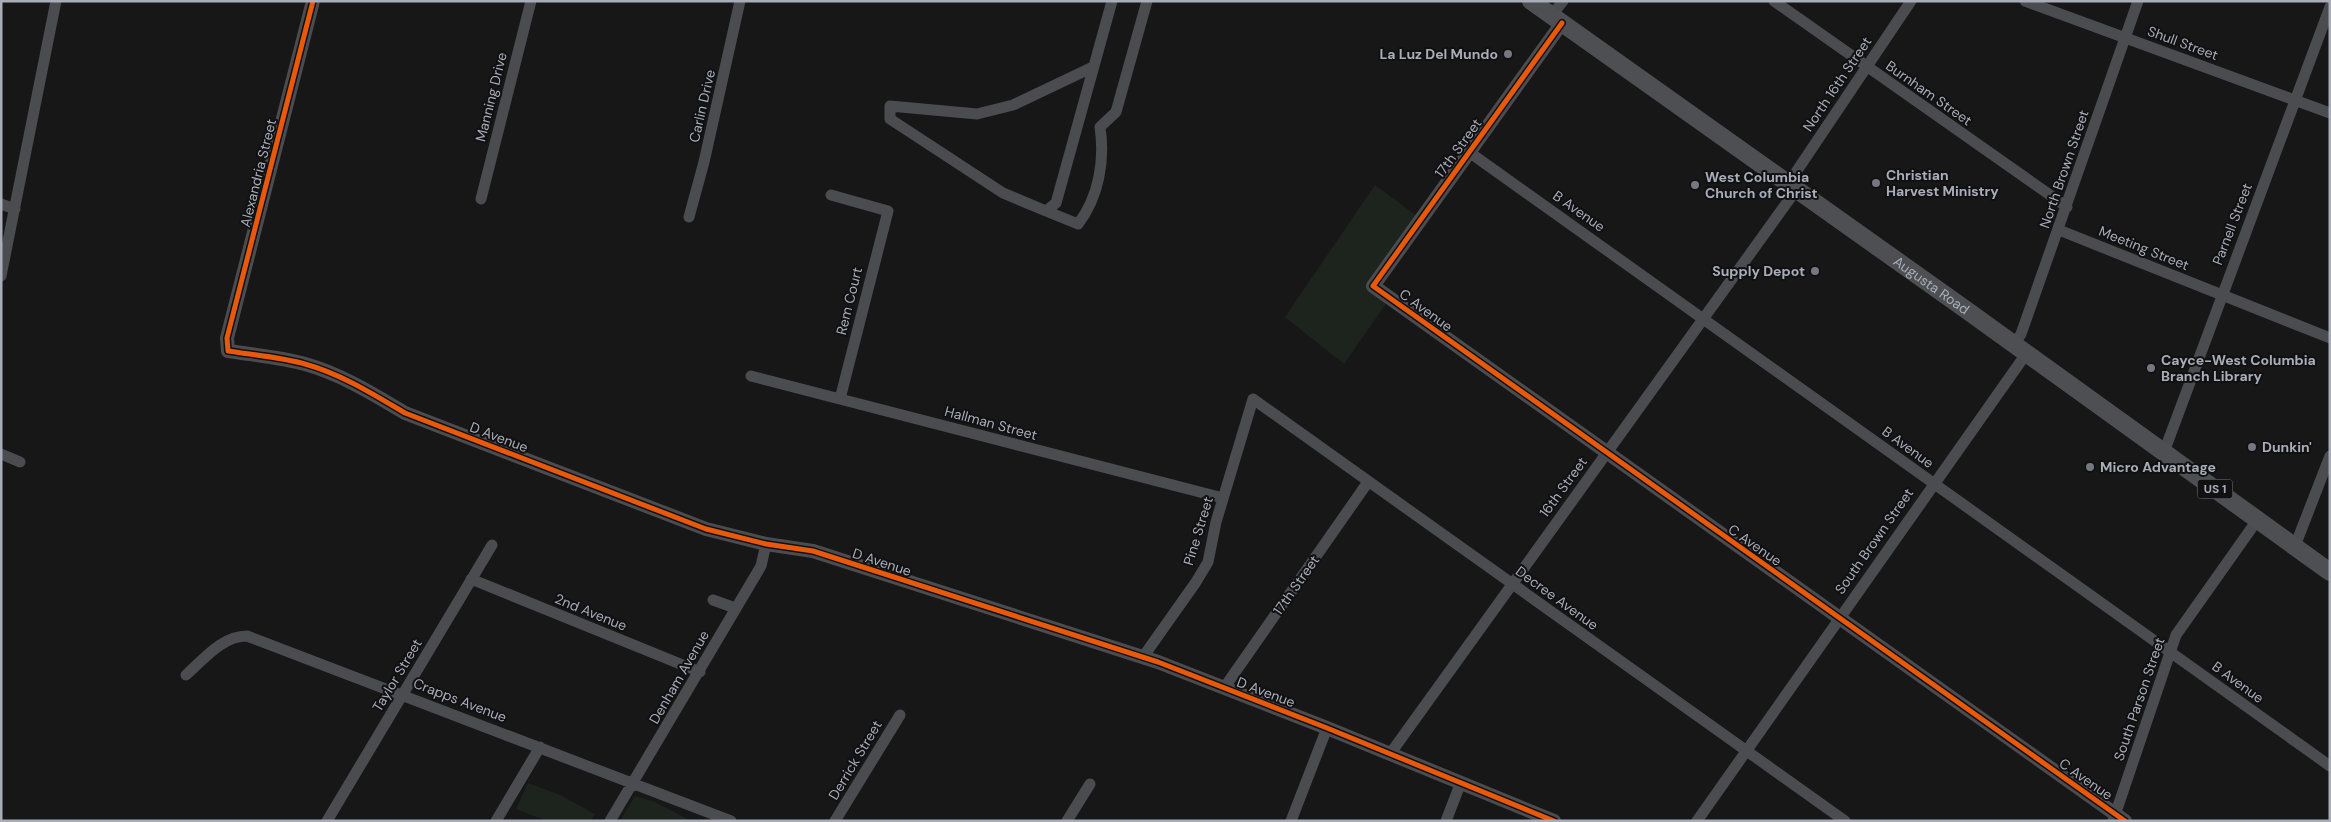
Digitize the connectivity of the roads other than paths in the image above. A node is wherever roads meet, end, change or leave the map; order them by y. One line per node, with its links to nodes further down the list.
1 (56, 1): 28 (street)
2 (313, 1): 38 (street, Alexandria Street)
3 (531, 1): 25 (street, Manning Drive)
4 (740, 1): 30 (street, Carlin Drive)
5 (1112, 1): 16 (street)
6 (1148, 1): 21 (street)
7 (1531, 1): 14 (main road, Augusta Road / US 1)
8 (1563, 1): 14 (street)
9 (1774, 1): 17 (street, Burnham Street)
10 (1911, 1): 17 (street, North 16th Street)
11 (2025, 1): 15 (street, Shull Street)
12 (2138, 1): 15 (street, North Brown Street)
13 (2330, 7): 18 (street, Parnell Street)
14 (1557, 20): 22 (street, 17th Street); 23 (main road, Augusta Road / US 1)
15 (2125, 38): 18 (street, Shull Street); 27 (street, North Brown Street)
16 (1093, 67): 20 (street); 29 (street)
17 (1866, 67): 23 (street, North 16th Street); 27 (street, Burnham Street)
18 (2295, 101): 19 (street, Shull Street); 34 (street, Parnell Street)
19 (2330, 114)
20 (1078, 121): 21 (street); 29 (street)
21 (1100, 127): 29 (street)
22 (1469, 152): 33 (street, 17th Street); 35 (street, B Avenue)
23 (1792, 187): 35 (street, 16th Street); 37 (main road, Augusta Road / US 1)
24 (831, 195): 40 (street, Rem Court)
25 (481, 199)
26 (1, 204): 28 (street)
27 (2067, 207): 31 (street, North Brown Street)
28 (15, 209): 32 (street)
29 (1046, 211)
30 (689, 218)
31 (2059, 230): 34 (street, Meeting Street); 37 (street, North Brown Street)
32 (1, 276)
33 (1373, 286): 43 (street, C Avenue)
34 (2222, 295): 36 (street, Meeting Street); 42 (street, Parnell Street)
35 (1703, 318): 43 (street, 16th Street); 48 (street, B Avenue)
36 (2330, 338)
37 (2020, 350): 42 (main road, Augusta Road / US 1); 48 (street, South Brown Street)
38 (228, 351): 51 (street, D Avenue)
39 (752, 376): 40 (street, Hallman Street)
40 (840, 399): 49 (street, Hallman Street)
41 (1253, 399): 47 (street, Decree Avenue); 49 (street, Pine Street)
42 (2164, 452): 50 (main road, Augusta Road / US 1)
43 (1606, 453): 56 (street, 16th Street); 59 (street, C Avenue)
44 (1, 454): 46 (street)
45 (2330, 456): 53 (street)
46 (20, 462)
47 (1368, 482): 56 (street, Decree Avenue); 64 (street, 17th Street)
48 (1933, 484): 59 (street, South Brown Street); 60 (street, B Avenue)
49 (1224, 498): 61 (street, Pine Street)
50 (2258, 519): 53 (main road, Augusta Road / US 1); 60 (street, South Parson Street)
51 (766, 544): 58 (street, Denham Avenue); 61 (street, D Avenue)
52 (492, 545): 55 (street, Taylor Street)
53 (2296, 546): 54 (main road, Augusta Road / US 1)
54 (2330, 572)
55 (471, 579): 62 (street, 2nd Avenue); 65 (street, Taylor Street)
56 (1512, 584): 69 (street, Decree Avenue); 70 (street, 16th Street)
57 (713, 600): 58 (street)
58 (735, 608): 62 (street, Denham Avenue)
59 (1839, 618): 69 (street, South Brown Street); 75 (street, C Avenue)
60 (2170, 652): 71 (street, B Avenue); 75 (street, South Parson Street)
61 (1143, 657): 64 (street, D Avenue)
62 (700, 672): 73 (street, Denham Avenue)
63 (186, 675): 65 (street, Crapps Avenue)
64 (1224, 688): 67 (street, D Avenue)
65 (403, 695): 68 (street, Crapps Avenue); 76 (street, Taylor Street)
66 (900, 715): 80 (street, Derrick Street)
67 (1327, 728): 70 (street, D Avenue); 82 (street)
68 (540, 747): 73 (street, Crapps Avenue); 77 (street)
69 (1746, 750): 85 (street, South Brown Street); 86 (street, Decree Avenue)
70 (1390, 754): 72 (street, D Avenue)
71 (2330, 766)
72 (1461, 782): 83 (street); 84 (street, D Avenue)
73 (634, 783): 78 (street, Denham Avenue); 79 (street, Crapps Avenue)
74 (1090, 784): 81 (street)
75 (2118, 818)
76 (327, 821)
77 (496, 821)
78 (610, 821)
79 (732, 821)
80 (836, 821)
81 (1067, 821)
82 (1291, 821)
83 (1446, 821)
84 (1554, 821)
85 (1697, 821)
86 (1845, 821)

